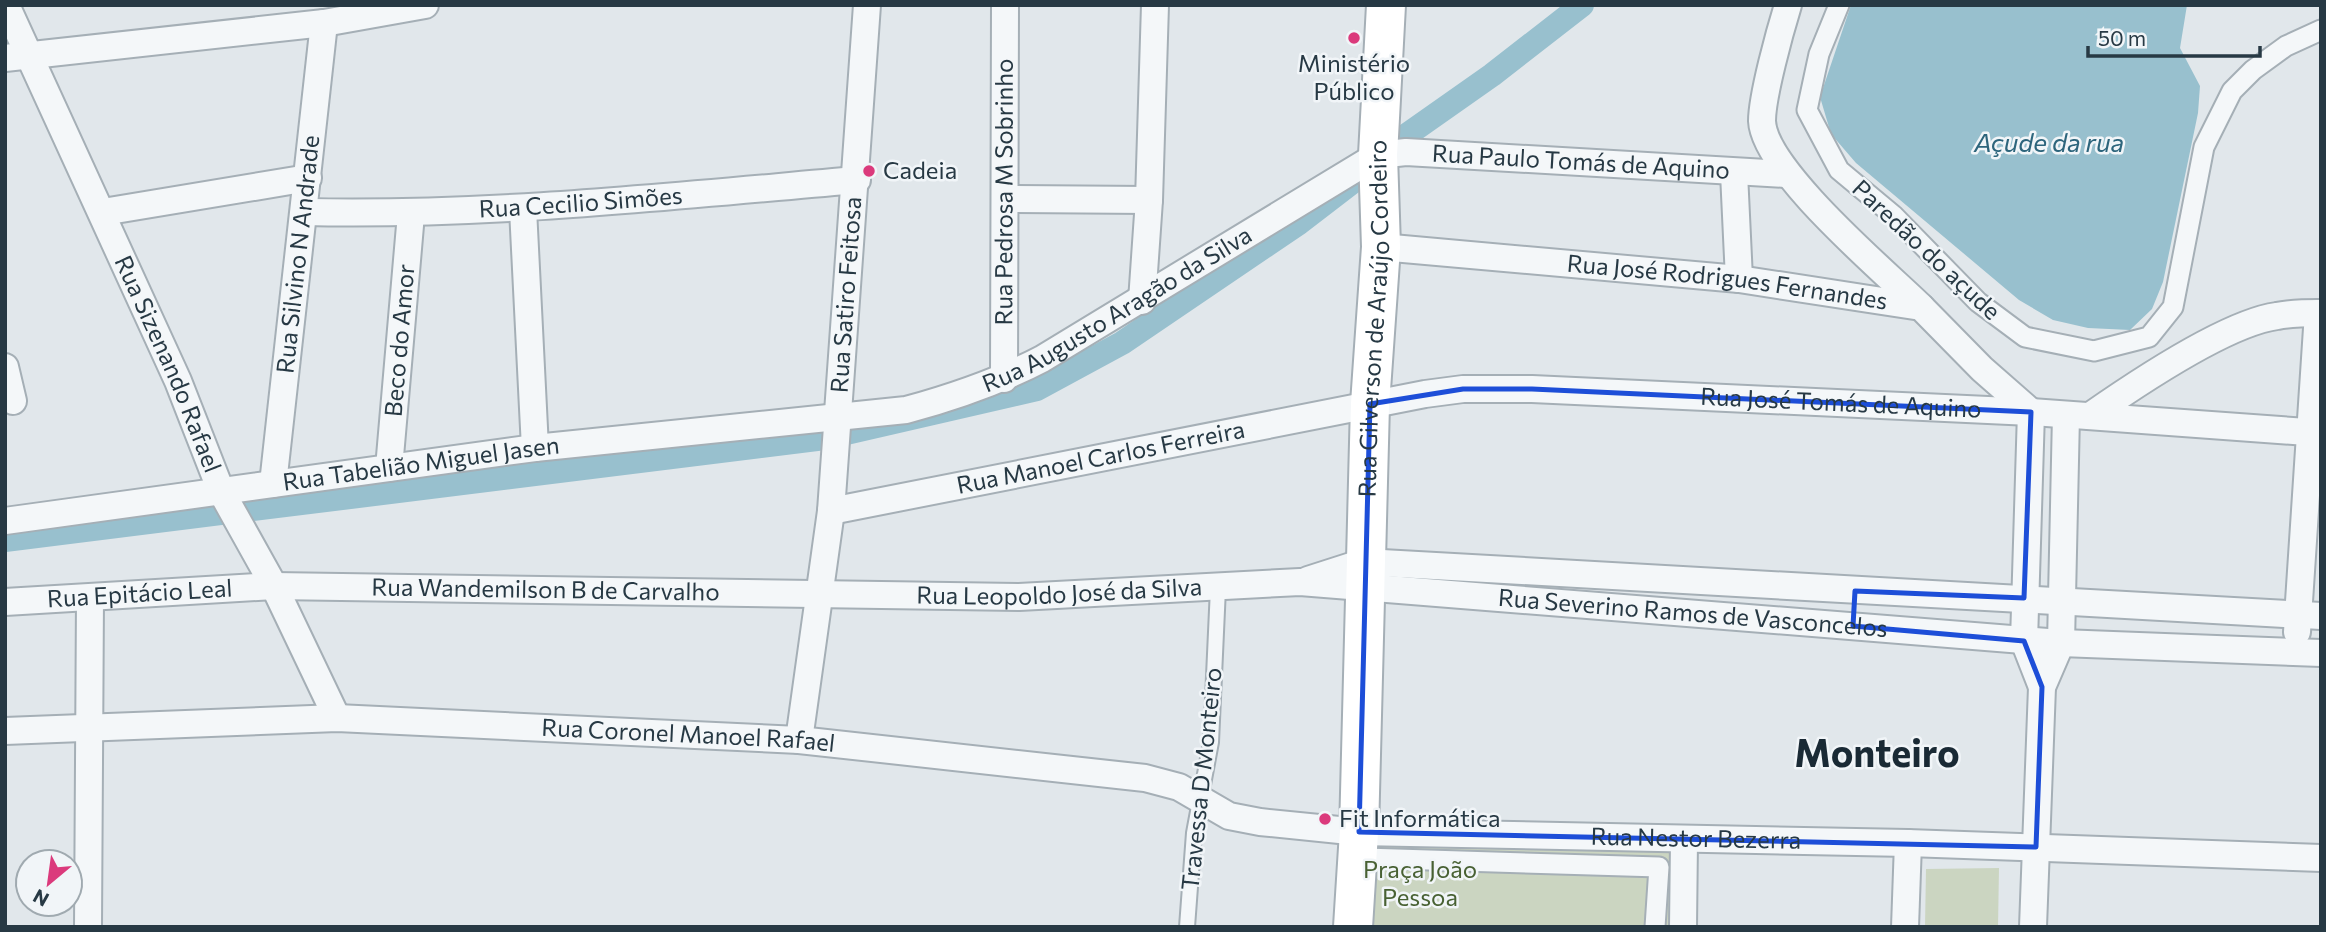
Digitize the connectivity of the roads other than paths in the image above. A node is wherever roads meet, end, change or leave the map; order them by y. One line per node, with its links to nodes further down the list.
1 (6, 5): 11 (street, Rua Sizenando Rafael)
2 (425, 5): 9 (street)
3 (867, 5): 16 (street, Rua Satiro Feitosa)
4 (1005, 5): 17 (street, Rua Pedrosa M Sobrinho)
5 (1155, 5): 18 (street)
6 (1386, 5): 12 (main road, Rua Gilverson de Araújo Cordeiro)
7 (1788, 5): 14 (street)
8 (1839, 5): 10 (street, Paredão do açude)
9 (324, 23): 11 (street); 15 (street, Rua Silvino N Andrade)
10 (2321, 30)
11 (17, 56): 20 (street, Rua Sizenando Rafael)
12 (1378, 155): 13 (street, Rua Paulo Tomás de Aquino); 23 (main road, Rua Gilverson de Araújo Cordeiro); 25 (street, Rua Augusto Aragão da Silva)
13 (1734, 173): 14 (street, Rua Paulo Tomás de Aquino); 24 (street)
14 (1786, 174): 26 (street)
15 (308, 178): 20 (street); 21 (street, Rua Silvino N Andrade)
16 (857, 180): 19 (street, Rua Cecilio Simões); 33 (street, Rua Satiro Feitosa)
17 (1005, 198): 18 (street); 29 (street, Rua Pedrosa M Sobrinho)
18 (1149, 200): 25 (street)
19 (523, 209): 22 (street, Rua Cecilio Simões); 36 (street)
20 (103, 212): 39 (street, Rua Sizenando Rafael)
21 (305, 212): 22 (street, Rua Cecilio Simões); 38 (street, Rua Silvino N Andrade)
22 (411, 214): 37 (street, Beco do Amor)
23 (1381, 247): 24 (street, Rua José Rodrigues Fernandes); 31 (main road, Rua Gilverson de Araújo Cordeiro)
24 (1738, 279): 26 (street, Rua José Rodrigues Fernandes)
25 (1142, 301): 29 (street, Rua Augusto Aragão da Silva)
26 (1921, 307): 32 (street, Rua José Rodrigues Fernandes)
27 (2319, 313): 34 (street); 35 (street)
28 (5, 368): 30 (street)
29 (1004, 379): 33 (street, Rua Augusto Aragão da Silva)
30 (13, 401)
31 (1370, 404): 32 (street, Rua José Tomás de Aquino); 40 (street, Rua Manoel Carlos Ferreira); 42 (main road, Rua Gilverson de Araújo Cordeiro)
32 (2031, 412): 34 (street, Rua José Tomás de Aquino); 48 (street)
33 (838, 416): 36 (street, Rua Tabelião Miguel Jasen); 40 (street, Rua Satiro Feitosa)
34 (2078, 416): 35 (street, Rua José Tomás de Aquino); 49 (street)
35 (2316, 433): 51 (street)
36 (535, 448): 37 (street, Rua Tabelião Miguel Jasen)
37 (389, 468): 38 (street, Rua Tabelião Miguel Jasen)
38 (273, 484): 39 (street, Rua Tabelião Miguel Jasen)
39 (221, 492): 41 (street, Rua Tabelião Miguel Jasen); 43 (street, Rua Sizenando Rafael)
40 (831, 511): 46 (street, Rua Satiro Feitosa)
41 (5, 521)
42 (1364, 576): 44 (street, Rua Leopoldo José da Silva); 45 (street, Rua Severino Ramos de Vasconcelos); 52 (street, Rua Severino Ramos de Vasconcelos); 62 (main road, Rua Gilverson de Araújo Cordeiro)
43 (274, 586): 46 (street, Rua Wandemilson B de Carvalho); 47 (street, Rua Epitácio Leal); 57 (street, Rua Sizenando Rafael)
44 (1218, 588): 46 (street, Rua Leopoldo José da Silva); 61 (lane, Travessa D Monteiro)
45 (1855, 590): 48 (street, Rua Severino Ramos de Vasconcelos); 52 (street)
46 (818, 594): 60 (street, Rua Satiro Feitosa)
47 (90, 598): 50 (street, Rua Epitácio Leal); 58 (street)
48 (2024, 598): 49 (street, Rua Severino Ramos de Vasconcelos); 53 (street)
49 (2063, 601): 51 (street, Rua Severino Ramos de Vasconcelos); 54 (street)
50 (5, 602)
51 (2309, 615): 55 (street)
52 (1853, 626): 53 (street, Rua Severino Ramos de Vasconcelos)
53 (2024, 641): 54 (street, Rua Severino Ramos de Vasconcelos); 56 (street)
54 (2061, 643): 55 (street, Rua Severino Ramos de Vasconcelos); 56 (street)
55 (2308, 652)
56 (2042, 687): 65 (street)
57 (337, 718): 58 (street, Rua Coronel Manoel Rafael); 60 (street, Rua Coronel Manoel Rafael)
58 (91, 729): 59 (street, Rua Coronel Manoel Rafael); 67 (street)
59 (5, 731)
60 (799, 740): 61 (street, Rua Coronel Manoel Rafael)
61 (1199, 800): 62 (street, Rua Coronel Manoel Rafael); 68 (lane, Travessa D Monteiro)
62 (1359, 832): 63 (street, Rua Nestor Bezerra); 69 (main road, Rua Gilverson de Araújo Cordeiro)
63 (1684, 841): 64 (street, Rua Nestor Bezerra); 72 (street)
64 (1908, 843): 65 (street, Rua Nestor Bezerra); 73 (street)
65 (2036, 847): 66 (street, Rua Nestor Bezerra); 74 (street)
66 (2321, 858)
67 (88, 927)
68 (1187, 927)
69 (1353, 927)
70 (1360, 927): 71 (street)
71 (1655, 927)
72 (1683, 927)
73 (1905, 927)
74 (2033, 927)

